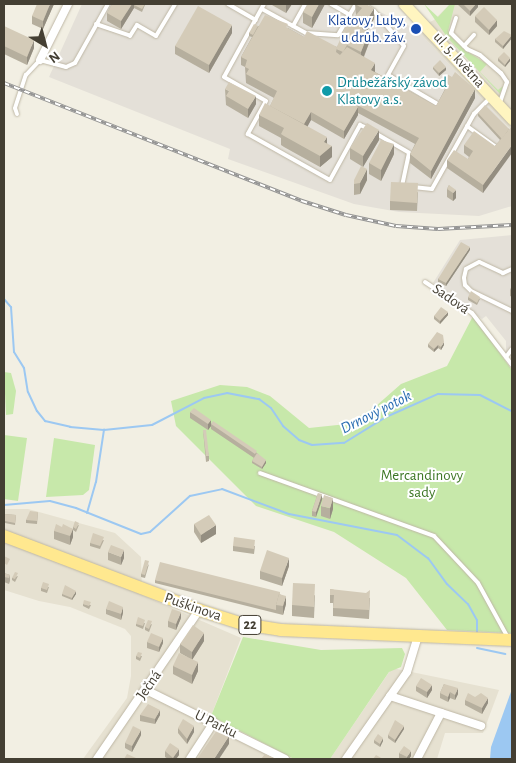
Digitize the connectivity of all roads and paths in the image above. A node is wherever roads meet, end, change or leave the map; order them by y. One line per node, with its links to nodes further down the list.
1 (68, 4): 19 (street)
2 (108, 4): 15 (lane)
3 (175, 4): 15 (lane)
4 (228, 4): 14 (lane)
5 (264, 4): 11 (lane)
6 (305, 4): 16 (lane)
7 (331, 4): 12 (lane)
8 (356, 4): 12 (lane)
9 (363, 4): 21 (lane)
10 (404, 4): 20 (street, ul. 5. května)
11 (262, 9): 14 (lane); 16 (lane)
12 (350, 15): 16 (lane)
13 (456, 18): 18 (lane)
14 (256, 20): 24 (lane)
15 (96, 24): 19 (lane)
16 (293, 26)
17 (474, 36): 18 (lane)
18 (464, 46): 20 (lane)
19 (40, 60): 22 (lane)
20 (495, 100): 23 (street, ul. 5. května); 24 (lane)
21 (436, 103)
22 (18, 114)
23 (512, 119)
24 (467, 126): 25 (lane)
25 (496, 147)
26 (512, 270): 28 (lane)
27 (425, 282): 30 (lane, Sadová)
28 (512, 311)
29 (512, 349): 30 (lane)
30 (506, 357): 31 (lane, Sadová)
31 (512, 365)
32 (260, 473): 36 (lane)
33 (4, 536): 34 (main road, Puškinova / 22)
34 (198, 610): 35 (main road, Puškinova / 22); 37 (street, Ječná)
35 (418, 635): 36 (main road, Puškinova / 22); 38 (street)
36 (511, 640)
37 (146, 690): 40 (street, U Parku); 42 (street, Ječná)
38 (390, 696): 39 (street); 45 (street)
39 (441, 713): 41 (street); 46 (street)
40 (214, 722): 43 (street); 44 (street, U Parku)
41 (481, 726)
42 (97, 759)
43 (190, 759)
44 (285, 759)
45 (346, 759)
46 (417, 759)

